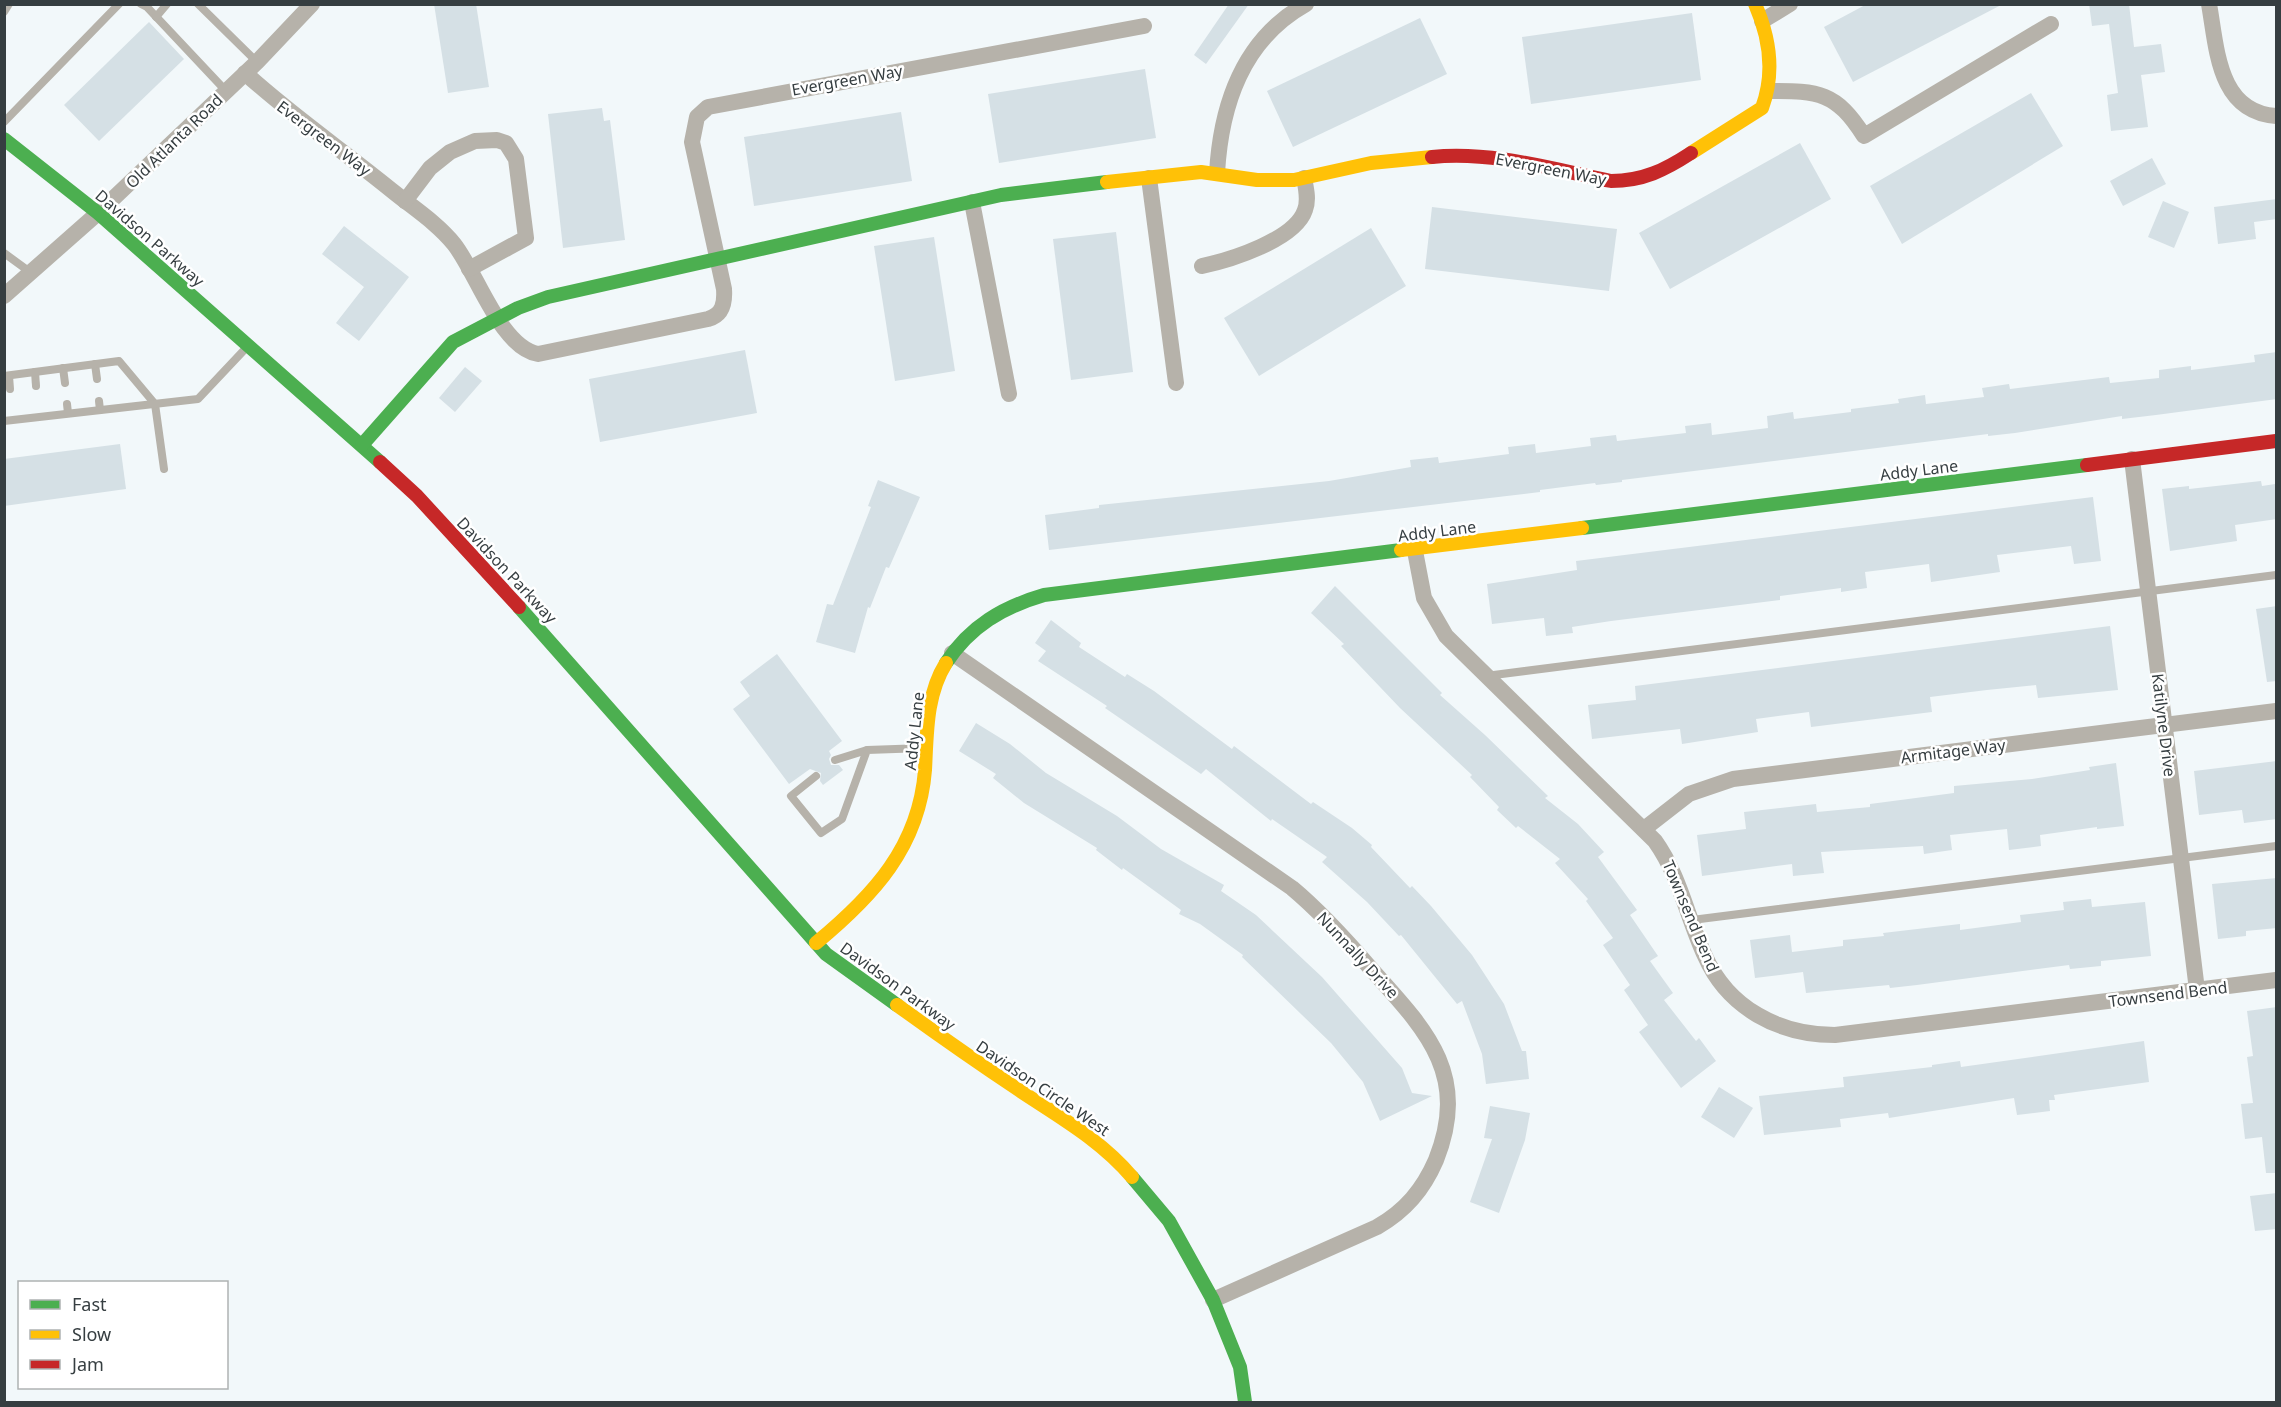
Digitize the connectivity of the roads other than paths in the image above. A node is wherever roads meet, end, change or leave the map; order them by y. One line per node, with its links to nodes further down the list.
1 (9, 4): 11 (lane)
2 (119, 4): 20 (lane)
3 (141, 4): 12 (lane)
4 (167, 4): 12 (lane)
5 (198, 4): 16 (lane)
6 (312, 4): 16 (street, Old Atlanta Road)
7 (1306, 4): 22 (street)
8 (1755, 4): 13 (street)
9 (1790, 4): 13 (street)
10 (2209, 4): 19 (street)
11 (4, 12)
12 (156, 17): 17 (lane)
13 (1762, 21): 18 (street)
14 (2050, 24): 18 (street)
15 (1144, 26): 29 (street, Evergreen Way)
16 (251, 67): 17 (street, Old Atlanta Road); 25 (street, Evergreen Way)
17 (225, 91): 27 (street, Old Atlanta Road)
18 (1769, 91): 24 (street, Evergreen Way)
19 (2277, 116)
20 (4, 122)
21 (4, 139): 27 (street, Davidson Parkway)
22 (1217, 173): 23 (street, Evergreen Way); 24 (street, Evergreen Way)
23 (1149, 178): 26 (street, Evergreen Way); 42 (street)
24 (1304, 178): 30 (street)
25 (405, 201): 31 (street, Evergreen Way); 31 (street)
26 (972, 202): 29 (street, Evergreen Way); 45 (street)
27 (98, 213): 32 (street, Old Atlanta Road); 35 (street, Davidson Parkway)
28 (4, 252): 32 (lane)
29 (717, 259): 34 (street, Evergreen Way); 34 (street, Evergreen Way)
30 (1202, 266)
31 (469, 269): 34 (street, Evergreen Way)
32 (30, 272): 33 (street, Old Atlanta Road)
33 (4, 296)
34 (499, 318): 49 (street, Evergreen Way)
35 (249, 345): 46 (lane); 49 (street, Davidson Parkway)
36 (95, 364): 37 (lane); 40 (lane); 46 (lane)
37 (63, 368): 38 (lane); 41 (lane)
38 (35, 372): 39 (lane); 43 (lane)
39 (7, 376): 44 (lane)
40 (97, 379)
41 (65, 383)
42 (1176, 384)
43 (36, 386)
44 (10, 390)
45 (1009, 394)
46 (155, 404): 47 (lane); 51 (lane)
47 (10, 417)
48 (2277, 441): 50 (street, Addy Lane)
49 (362, 445): 67 (street, Davidson Parkway)
50 (2132, 459): 52 (street, Addy Lane); 54 (street, Katilyne Drive)
51 (164, 469)
52 (1415, 550): 55 (street, Addy Lane); 56 (street, Townsend Bend)
53 (2277, 575): 54 (lane)
54 (2148, 591): 56 (lane); 58 (street, Katilyne Drive)
55 (952, 653): 59 (street, Addy Lane); 71 (street, Nunnally Drive)
56 (1485, 676): 63 (street, Townsend Bend)
57 (2277, 711): 58 (street, Armitage Way)
58 (2164, 725): 63 (street, Armitage Way); 65 (street, Katilyne Drive)
59 (927, 748): 60 (lane); 67 (street, Addy Lane)
60 (867, 750): 61 (lane); 62 (lane)
61 (836, 760)
62 (816, 776)
63 (1644, 829): 66 (street, Townsend Bend)
64 (2277, 846): 65 (lane)
65 (2181, 858): 66 (lane); 69 (street, Katilyne Drive)
66 (1692, 920): 69 (street, Townsend Bend)
67 (816, 943): 70 (street, Davidson Parkway)
68 (2277, 980): 69 (street, Townsend Bend)
69 (2197, 990)
70 (957, 1049): 71 (street, Davidson Circle West)
71 (1213, 1300): 72 (street, Davidson Circle West)
72 (1245, 1402)

